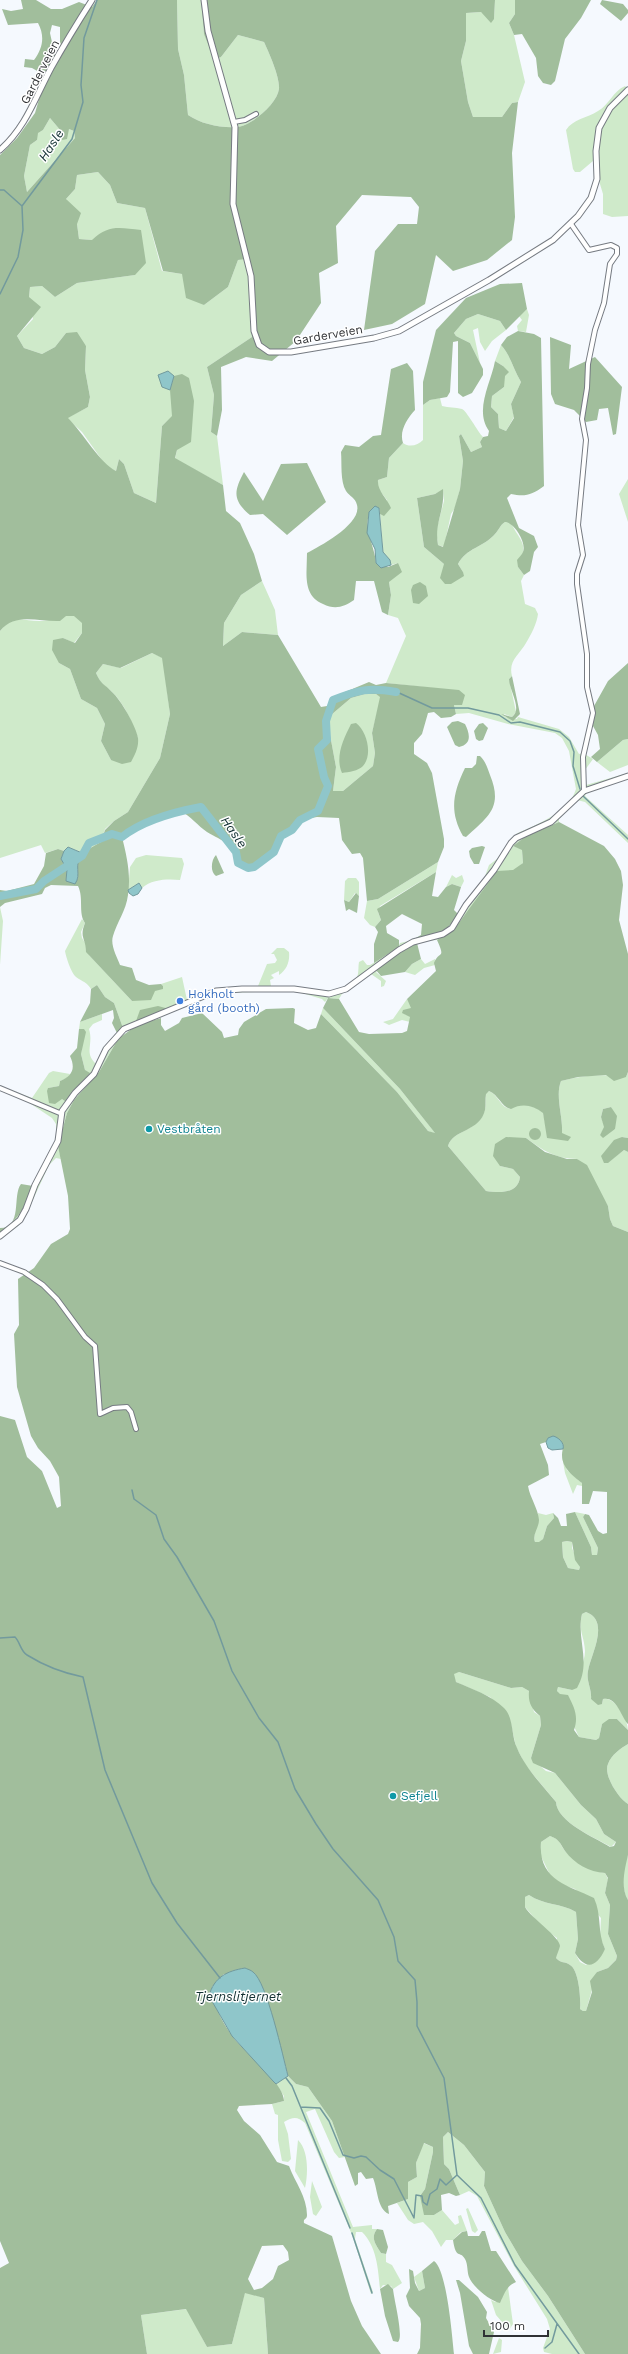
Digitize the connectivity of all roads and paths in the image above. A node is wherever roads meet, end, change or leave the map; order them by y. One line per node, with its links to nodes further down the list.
1 (92, 0): 6 (street, Garderveien)
2 (204, 0): 5 (street, Garderveien)
3 (628, 90): 7 (street, Garderveien)
4 (256, 114): 5 (street)
5 (234, 122): 7 (street, Garderveien)
6 (0, 150)
7 (571, 224): 9 (street)
8 (628, 776): 9 (street)
9 (584, 791): 11 (street)
10 (0, 1088): 11 (street)
11 (62, 1114): 12 (street)
12 (0, 1236)
13 (0, 1263): 14 (street)
14 (136, 1428)

